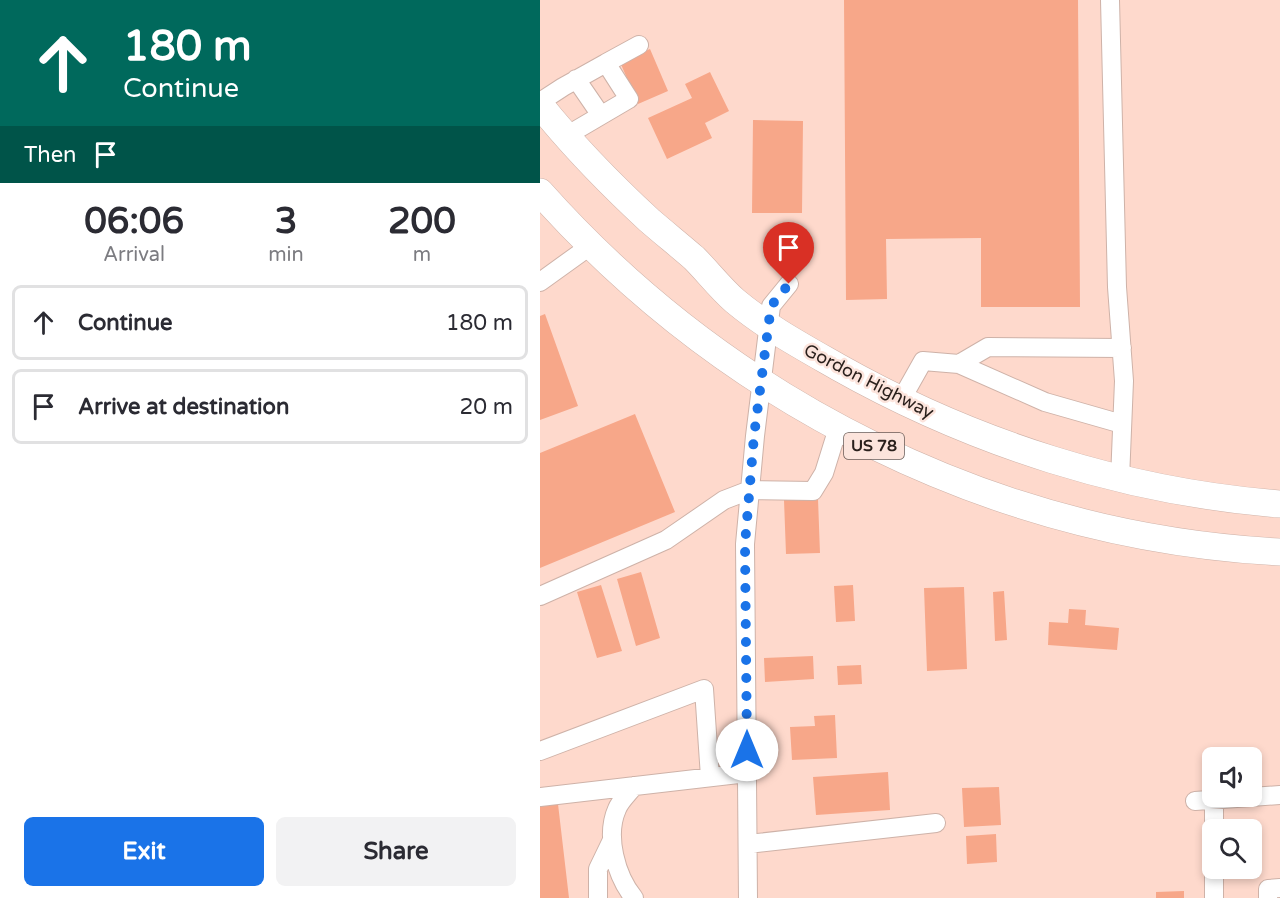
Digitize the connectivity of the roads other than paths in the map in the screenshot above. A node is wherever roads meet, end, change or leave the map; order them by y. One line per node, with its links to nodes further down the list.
1 (1110, 0): 13 (street)
2 (639, 45): 3 (street)
3 (606, 63): 4 (street); 6 (street)
4 (576, 79): 5 (street); 6 (street)
5 (540, 103): 7 (highway, Gordon Highway)
6 (600, 114): 7 (street)
7 (566, 136): 12 (highway, Gordon Highway)
8 (540, 192): 9 (highway, US 78)
9 (590, 246): 10 (street); 15 (highway, US 78)
10 (540, 282)
11 (789, 284): 12 (street)
12 (769, 325): 15 (street); 16 (highway, Gordon Highway)
13 (1122, 348): 14 (street); 17 (street)
14 (959, 364): 16 (street); 17 (street)
15 (761, 382): 18 (highway, US 78); 20 (street)
16 (901, 400): 19 (highway, Gordon Highway)
17 (1122, 424): 19 (street)
18 (838, 428): 20 (street); 22 (highway, US 78)
19 (1120, 478): 21 (highway, Gordon Highway)
20 (750, 490): 23 (street); 25 (street)
21 (1280, 504)
22 (1280, 552)
23 (540, 596)
24 (540, 751): 26 (street)
25 (747, 773): 26 (street); 35 (street)
26 (710, 777): 27 (street)
27 (634, 786): 30 (street); 34 (street)
28 (1280, 795): 29 (street)
29 (1262, 796)
30 (540, 797)
31 (1202, 800): 32 (street)
32 (1195, 801)
33 (936, 823): 35 (street)
34 (612, 840): 39 (street); 40 (street)
35 (748, 844): 38 (street)
36 (1214, 879): 41 (street)
37 (1280, 888): 42 (street)
38 (746, 897)
39 (598, 898)
40 (634, 898)
41 (1214, 898)
42 (1268, 898)

